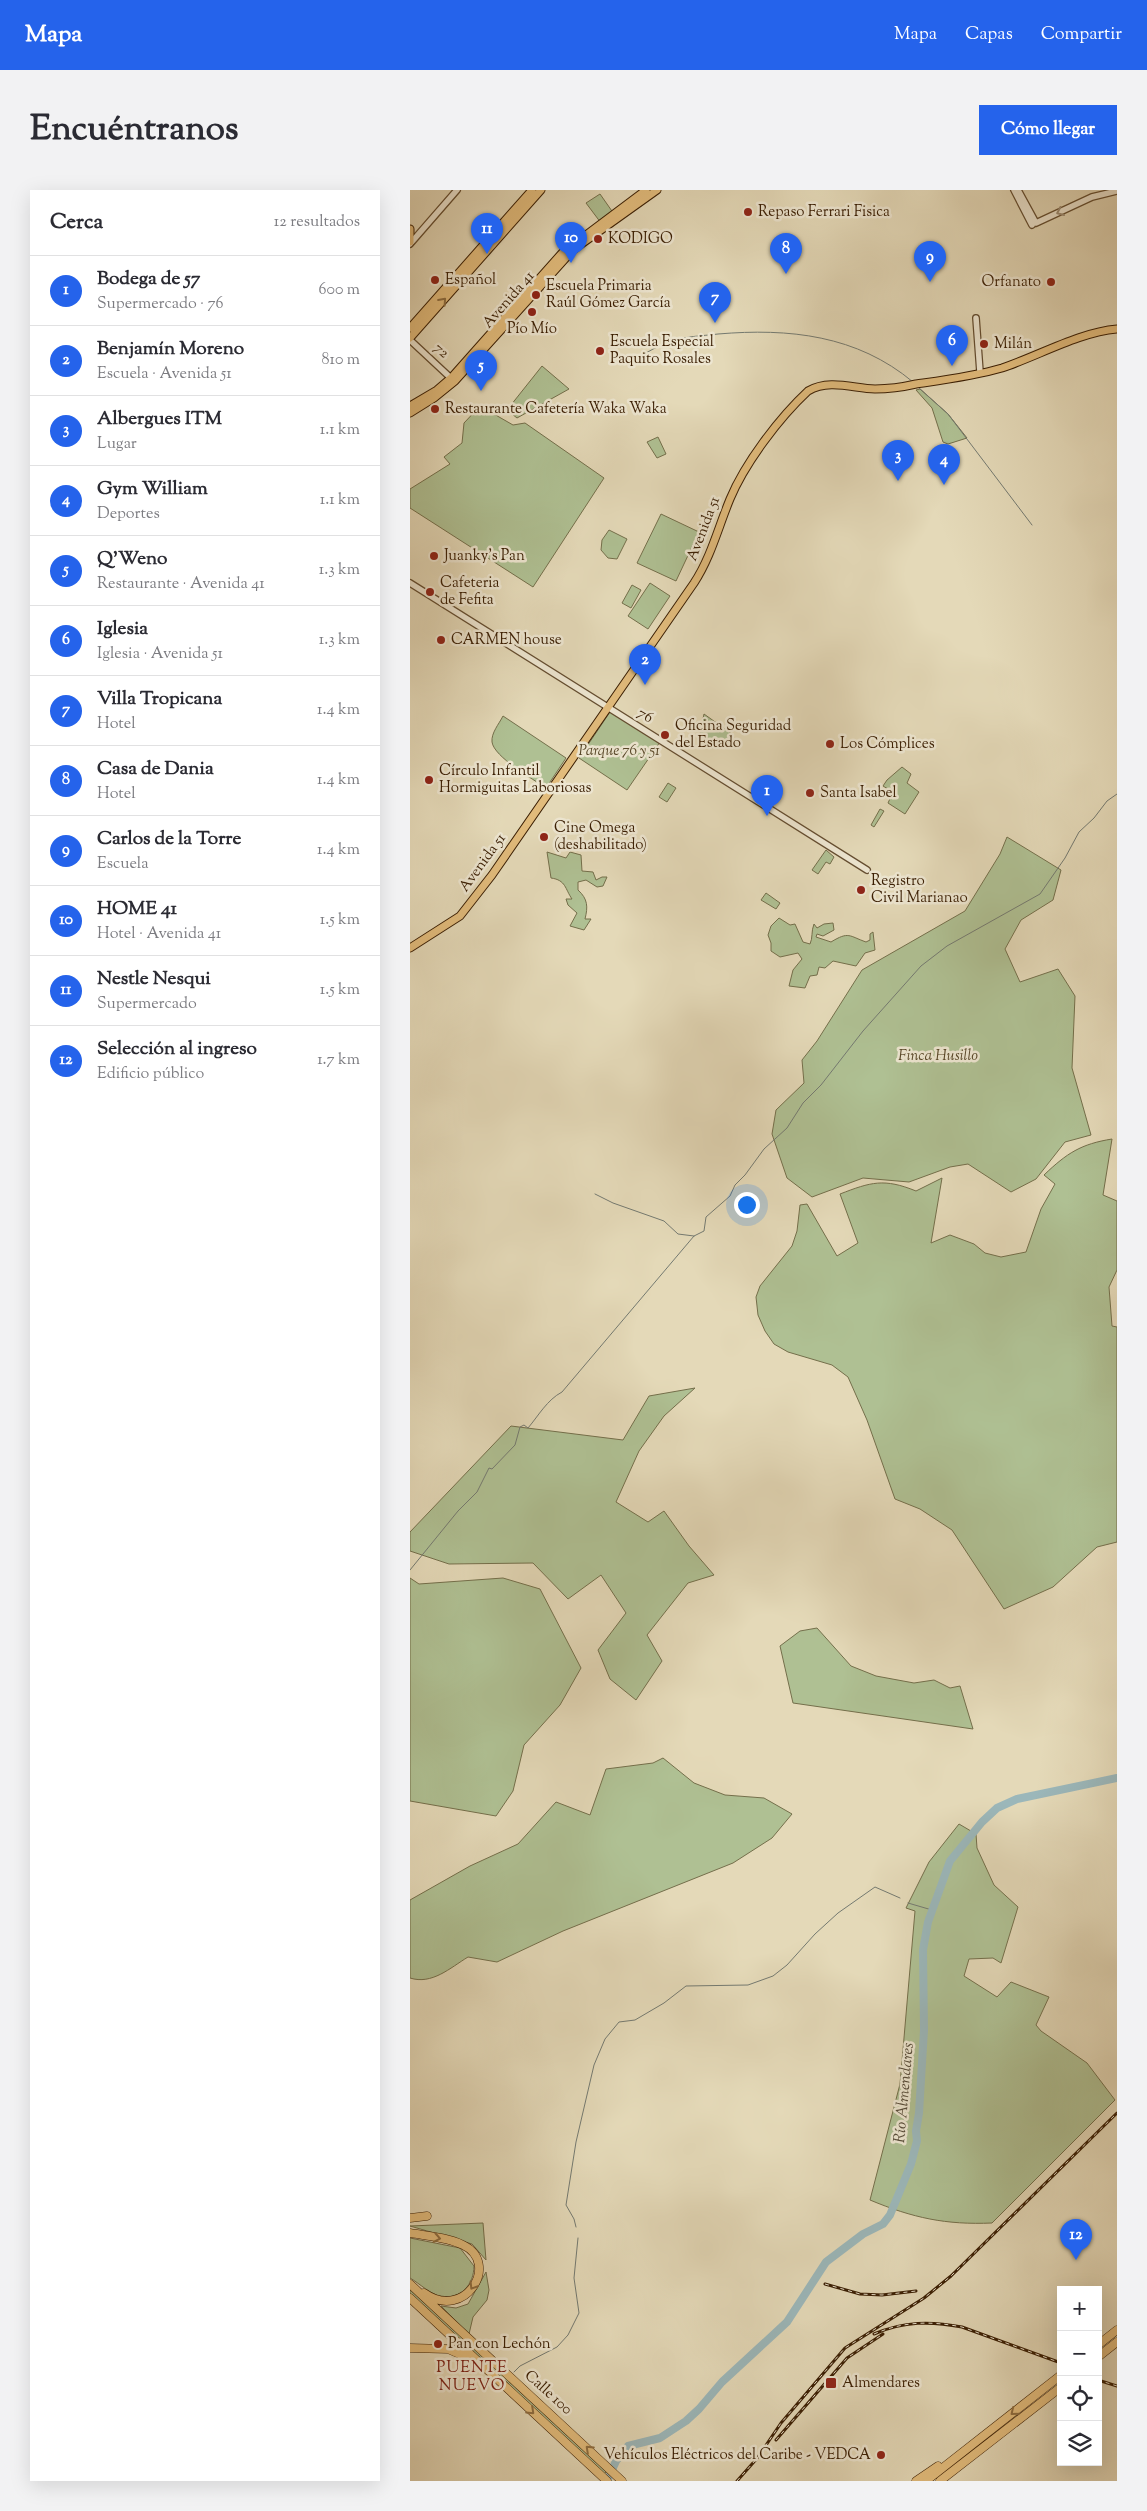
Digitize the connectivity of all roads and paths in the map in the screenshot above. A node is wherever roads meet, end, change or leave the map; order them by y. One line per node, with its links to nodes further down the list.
1 (457, 190): 11 (street)
2 (532, 190): 13 (main road)
3 (541, 190): 15 (main road, one-way to 3)
4 (646, 190): 17 (main road, Avenida 41)
5 (657, 190): 17 (main road, Avenida 41)
6 (1014, 190): 9 (street)
7 (1018, 190): 9 (street)
8 (1117, 191): 9 (street, one-way to 9)
9 (1034, 224)
10 (410, 229): 11 (main road)
11 (410, 243)
12 (976, 318): 16 (street)
13 (410, 328)
14 (1117, 329): 16 (main road, Avenida 51)
15 (410, 339): 17 (street, 72)
16 (980, 372): 21 (main road, Avenida 51)
17 (453, 380): 18 (main road, Avenida 41); 19 (main road, Avenida 41)
18 (410, 406)
19 (410, 412)
20 (410, 584): 21 (street, 76)
21 (608, 707): 22 (street, 76); 23 (main road, Avenida 51)
22 (866, 870)
23 (410, 948)
24 (410, 2233): 25 (highway, one-way to 25)
25 (410, 2283): 37 (highway, Calle 100, one-way to 25)
26 (410, 2298): 32 (highway, Calle 100)
27 (1117, 2330): 28 (highway)
28 (1102, 2342)
29 (1117, 2342): 31 (highway)
30 (410, 2348): 32 (highway)
31 (1102, 2354)
32 (483, 2365): 36 (highway, Calle 100, one-way to 36)
33 (1060, 2376): 35 (highway, one-way to 35)
34 (1057, 2390): 40 (highway)
35 (968, 2449): 38 (highway); 39 (highway)
36 (605, 2478)
37 (622, 2481)
38 (916, 2481)
39 (926, 2481)
40 (940, 2481)

